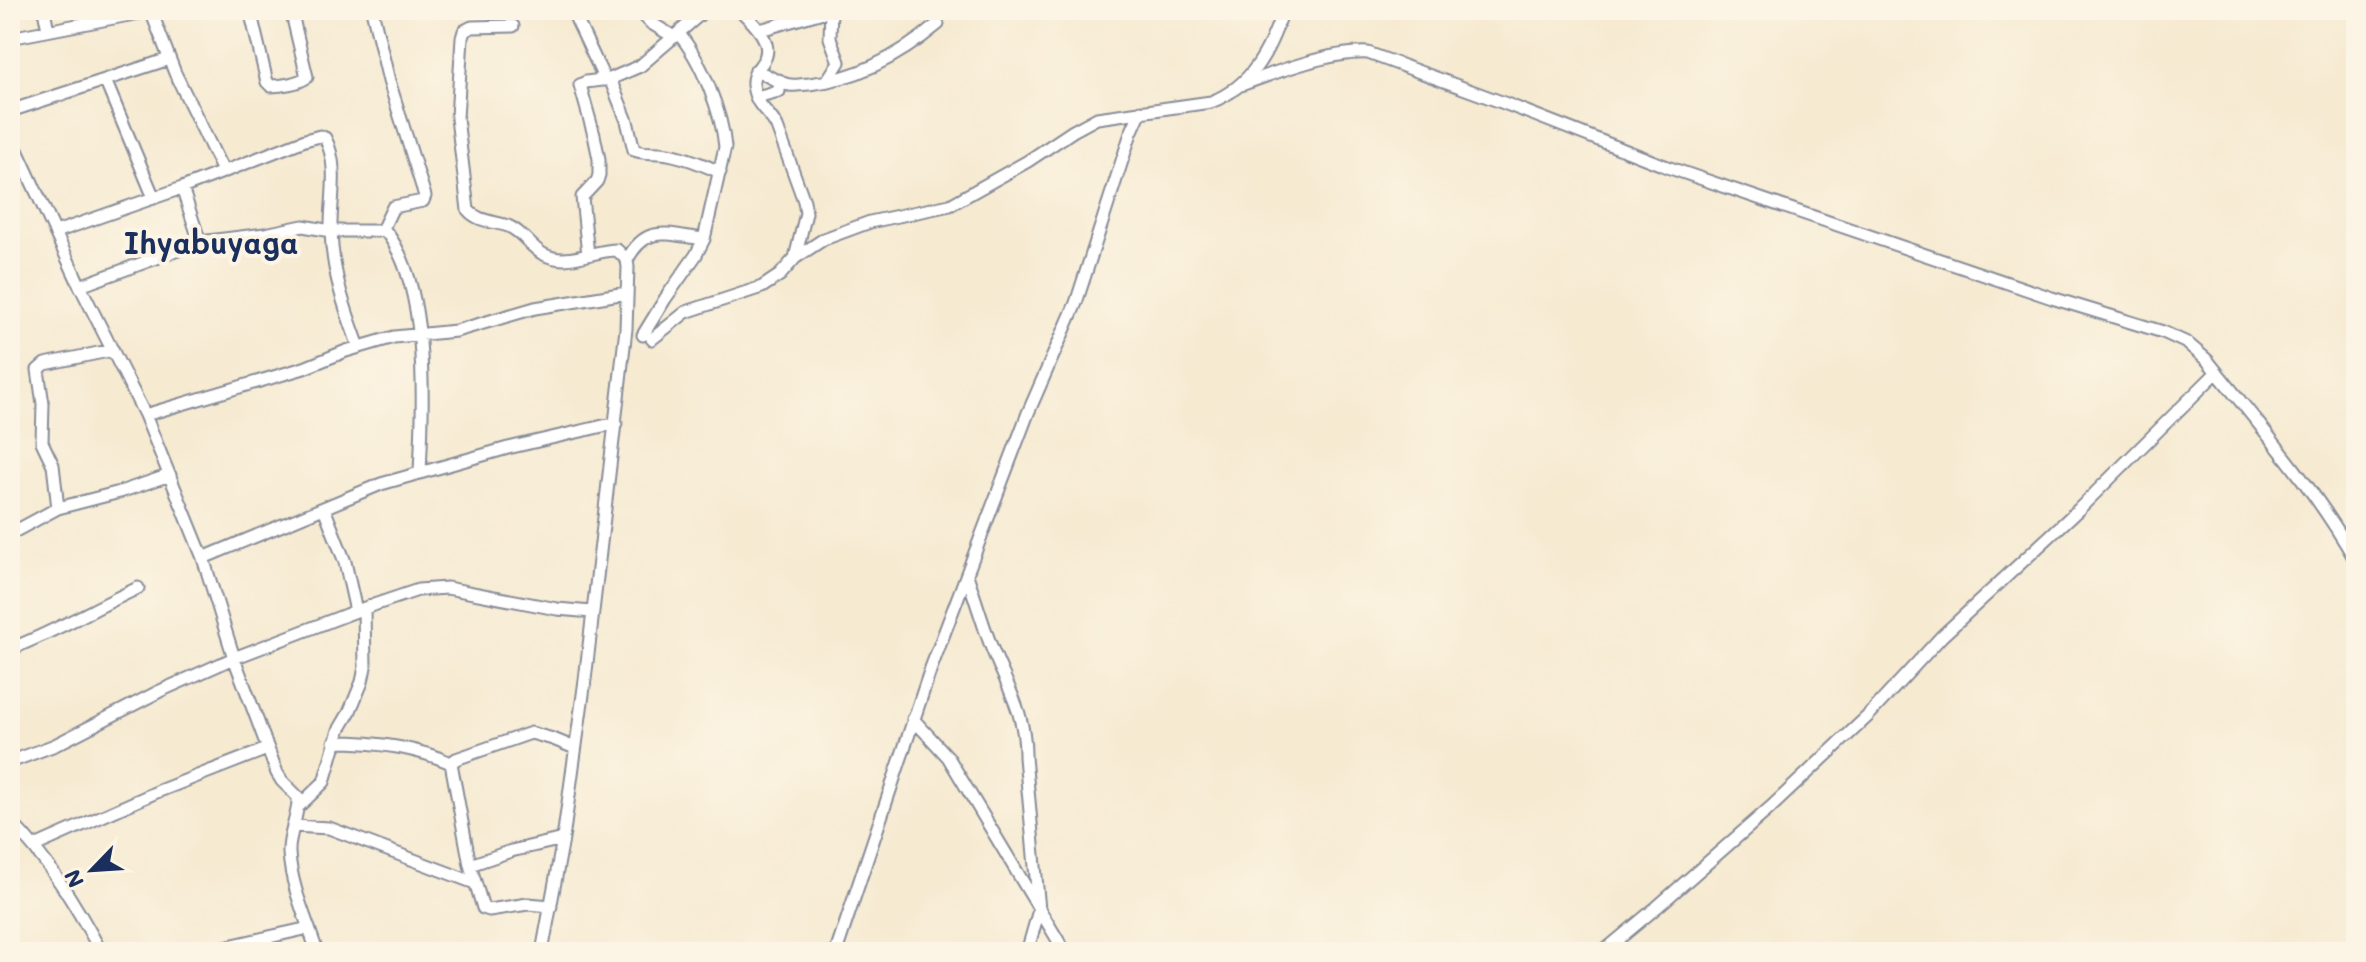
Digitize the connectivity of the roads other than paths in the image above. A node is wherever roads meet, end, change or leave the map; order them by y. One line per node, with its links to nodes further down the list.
1 (44, 10): 14 (street)
2 (250, 10): 3 (street)
3 (291, 10)
4 (372, 10): 33 (street)
5 (572, 10): 20 (street)
6 (638, 10): 16 (street)
7 (705, 10): 16 (street)
8 (740, 10): 15 (street)
9 (830, 10): 15 (street); 23 (street)
10 (1283, 10): 24 (street)
11 (154, 11): 14 (street); 18 (street)
12 (938, 24): 23 (street)
13 (513, 26): 38 (street)
14 (48, 30): 17 (street)
15 (760, 30): 19 (street)
16 (676, 35): 20 (street); 30 (street)
17 (10, 38)
18 (169, 59): 21 (street); 29 (street)
19 (756, 70): 22 (street); 25 (street)
20 (608, 79): 30 (street); 38 (street)
21 (105, 80): 26 (street); 32 (street)
22 (779, 80): 23 (street); 25 (street)
23 (827, 81)
24 (1241, 85): 27 (street); 46 (street)
25 (756, 97): 39 (street)
26 (10, 111)
27 (1141, 111): 39 (street); 56 (street)
28 (10, 135): 35 (street)
29 (223, 171): 31 (street); 34 (street)
30 (720, 172): 36 (street)
31 (182, 188): 32 (street); 37 (street)
32 (154, 198): 35 (street)
33 (383, 228): 34 (street); 43 (street)
34 (331, 231): 37 (street); 44 (street)
35 (56, 232): 41 (street)
36 (704, 239): 39 (street); 40 (street)
37 (200, 242): 41 (street)
38 (588, 255): 40 (street)
39 (795, 258)
40 (627, 260): 42 (street)
41 (80, 286): 45 (street)
42 (626, 293): 43 (street); 48 (street)
43 (420, 334): 44 (street); 49 (street)
44 (359, 347): 47 (street)
45 (113, 350): 47 (street); 51 (street)
46 (2217, 372): 55 (street); 85 (street)
47 (145, 415): 50 (street)
48 (616, 423): 49 (street); 59 (street)
49 (420, 472): 52 (street)
50 (170, 475): 51 (street); 54 (street)
51 (58, 508): 53 (street)
52 (324, 508): 54 (street); 58 (street)
53 (10, 534)
54 (203, 558): 61 (street)
55 (2356, 561)
56 (967, 575): 62 (street); 76 (street)
57 (138, 588): 60 (street)
58 (360, 610): 59 (street); 61 (street); 63 (street)
59 (592, 612): 64 (street)
60 (10, 649)
61 (234, 658): 65 (street); 66 (street)
62 (913, 719): 76 (street); 82 (street)
63 (334, 742): 67 (street); 68 (street)
64 (575, 748): 67 (street); 71 (street)
65 (267, 749): 68 (street); 72 (street)
66 (10, 762)
67 (451, 763): 73 (street)
68 (298, 807): 70 (street)
69 (10, 821): 72 (street)
70 (293, 826): 74 (street); 77 (street)
71 (563, 839): 73 (street); 75 (street)
72 (35, 846): 78 (street)
73 (470, 865): 74 (street)
74 (475, 883): 75 (street)
75 (551, 906): 81 (street)
76 (1039, 910): 83 (street); 84 (street)
77 (309, 928): 79 (street); 80 (street)
78 (101, 952)
79 (202, 952)
80 (317, 952)
81 (542, 952)
82 (836, 952)
83 (1027, 952)
84 (1065, 952)
85 (1603, 952)

